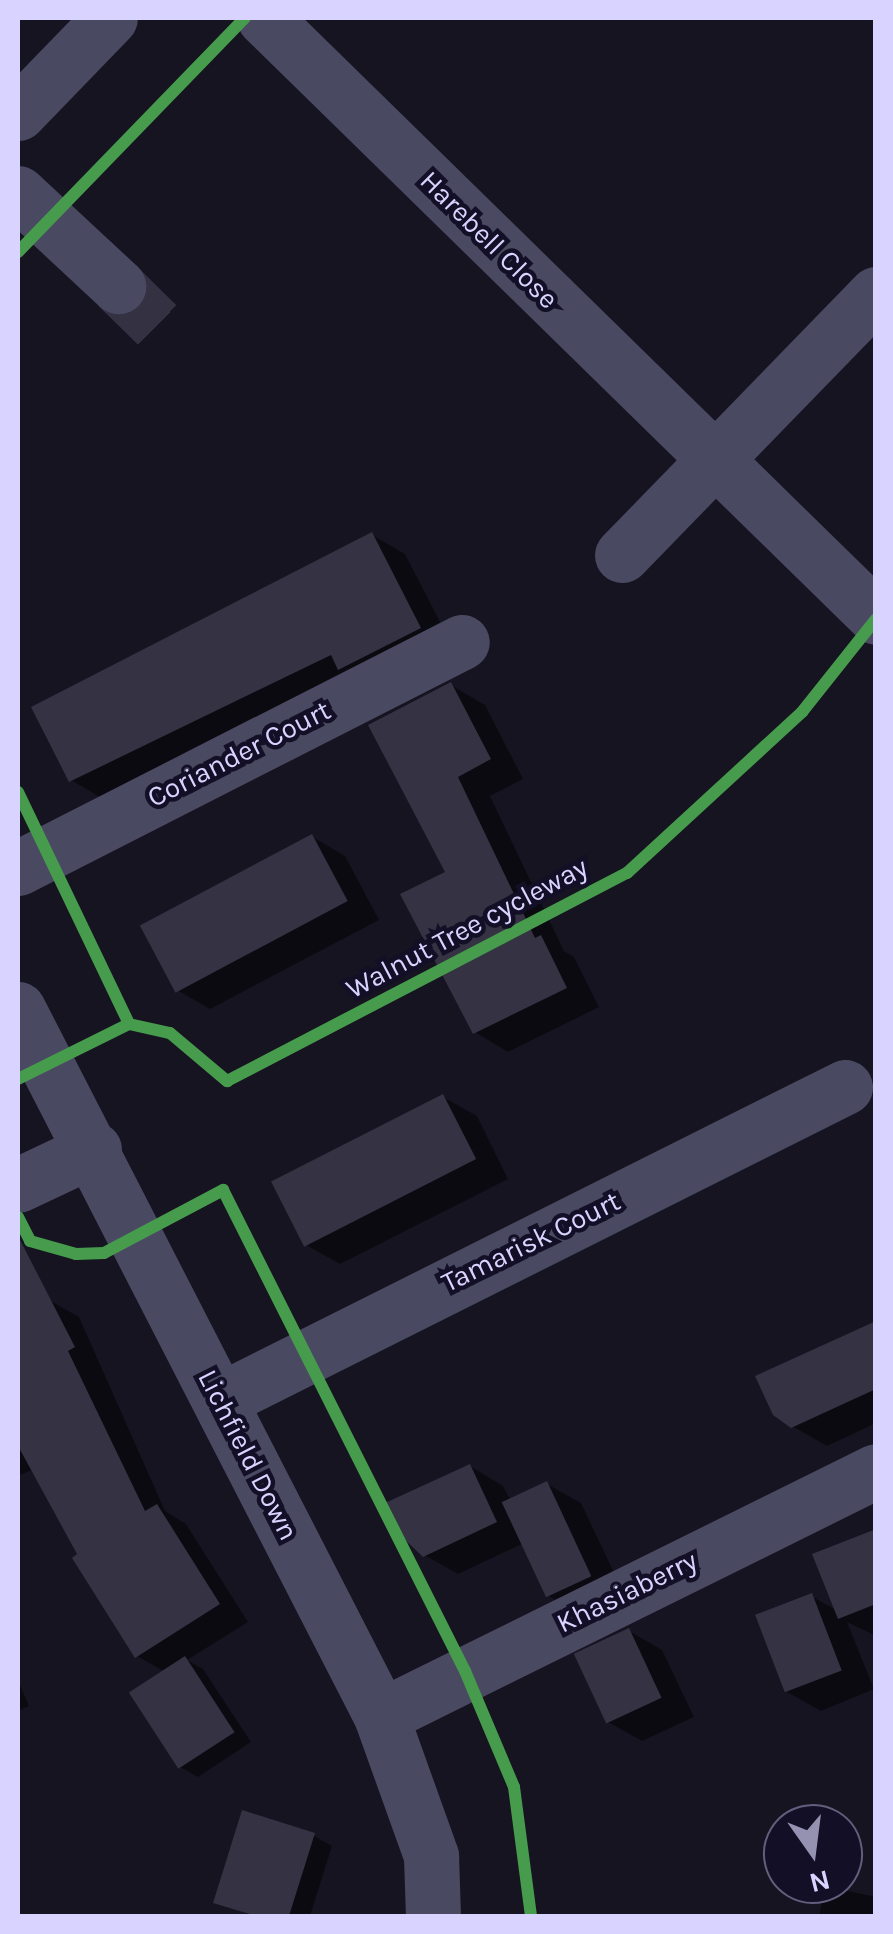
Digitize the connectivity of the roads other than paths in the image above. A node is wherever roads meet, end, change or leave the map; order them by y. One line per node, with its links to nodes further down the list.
1 (110, 18): 3 (street)
2 (264, 18): 7 (street, Harebell Close)
3 (18, 113)
4 (18, 193): 5 (street)
5 (118, 286)
6 (876, 294): 7 (street)
7 (714, 463): 8 (street); 9 (street, Harebell Close)
8 (622, 556)
9 (876, 617)
10 (462, 642): 11 (street, Coriander Court)
11 (18, 868)
12 (18, 1009): 14 (street, Lichfield Down)
13 (845, 1087): 16 (street, Tamarisk Court)
14 (94, 1149): 15 (street); 16 (street, Lichfield Down)
15 (18, 1185)
16 (220, 1400): 18 (street, Lichfield Down)
17 (876, 1471): 18 (street, Khasiaberry)
18 (381, 1716): 19 (street, Lichfield Down)
19 (433, 1916)

